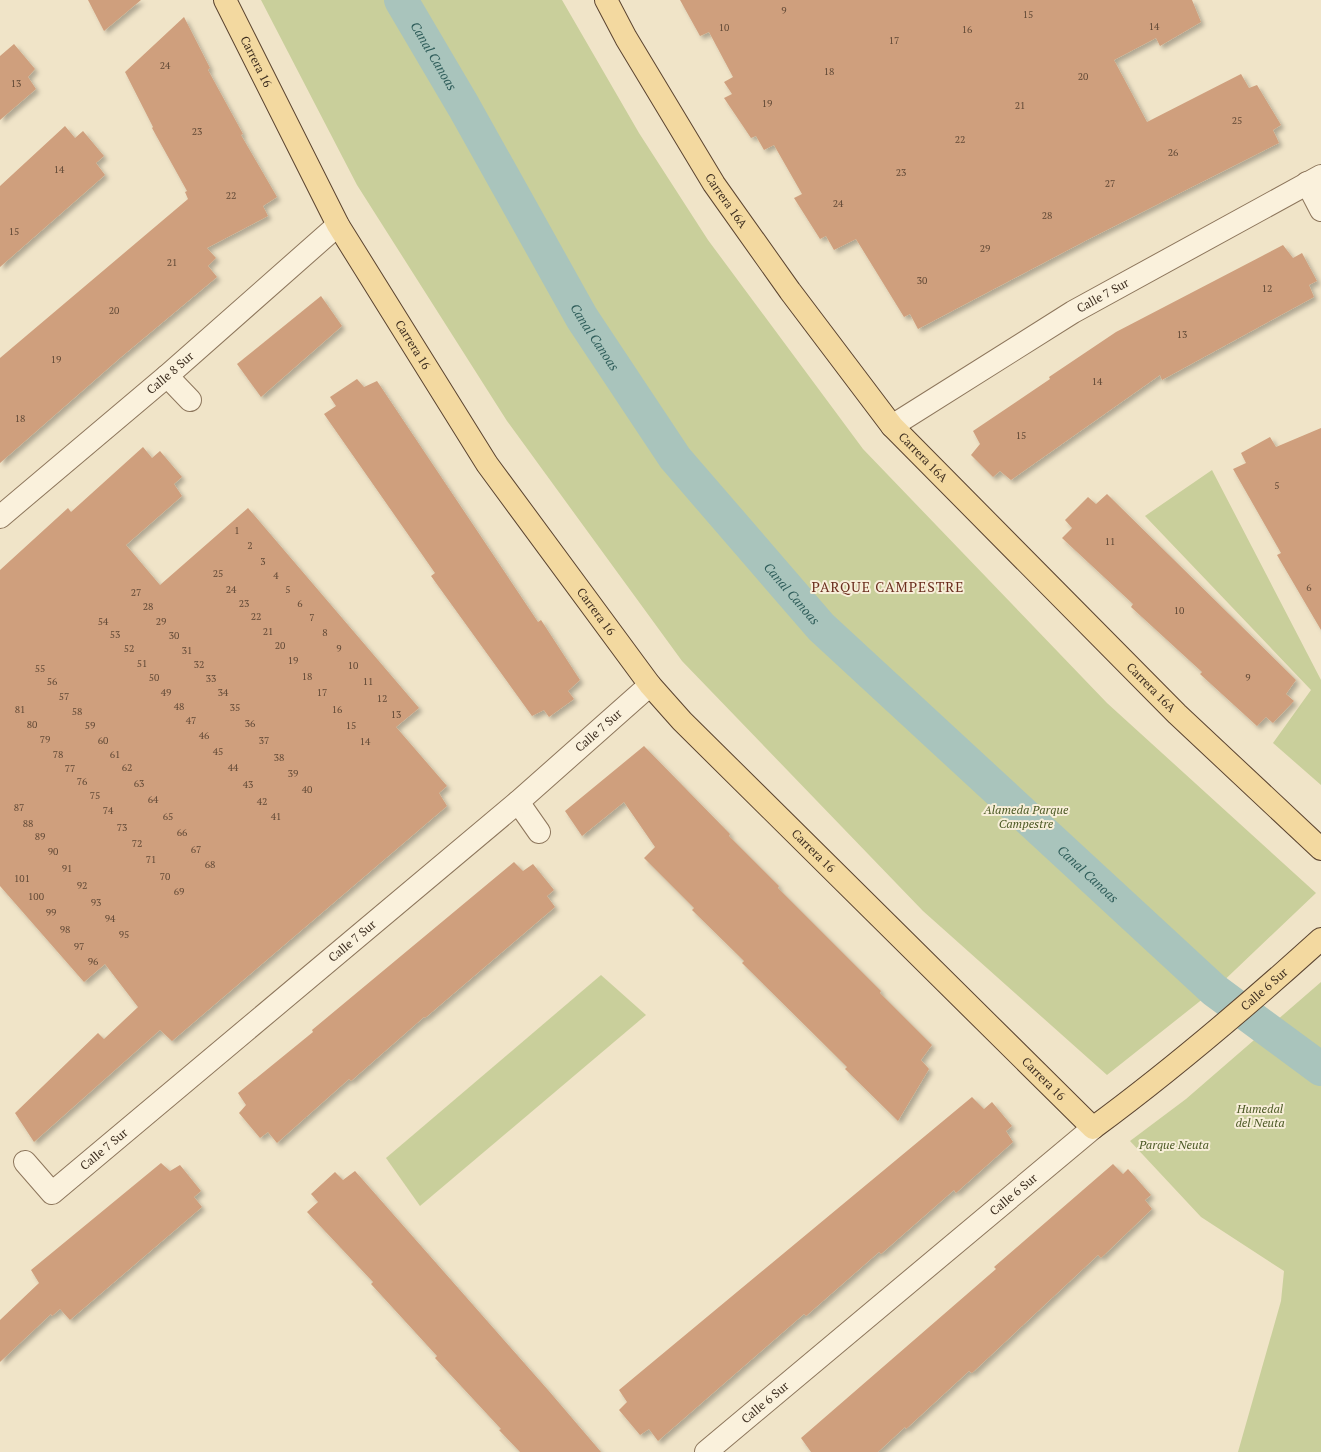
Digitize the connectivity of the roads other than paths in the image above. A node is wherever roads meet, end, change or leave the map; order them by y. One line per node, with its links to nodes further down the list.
1 (225, 0): 5 (main road, Carrera 16)
2 (606, 0): 8 (main road, Carrera 16A)
3 (1314, 180): 4 (street); 8 (street, Calle 7 Sur)
4 (1321, 210)
5 (338, 225): 6 (street, Calle 8 Sur); 10 (main road, Carrera 16)
6 (167, 376): 7 (street); 9 (street, Calle 8 Sur)
7 (190, 400)
8 (892, 426): 13 (main road, Carrera 16A)
9 (0, 517)
10 (650, 685): 11 (street, Calle 7 Sur); 15 (main road, Carrera 16)
11 (518, 802): 12 (street); 16 (street, Calle 7 Sur)
12 (539, 832)
13 (1321, 849)
14 (1321, 938): 15 (main road, Calle 6 Sur)
15 (1093, 1128): 17 (street, Calle 6 Sur)
16 (25, 1162)
17 (706, 1452)

